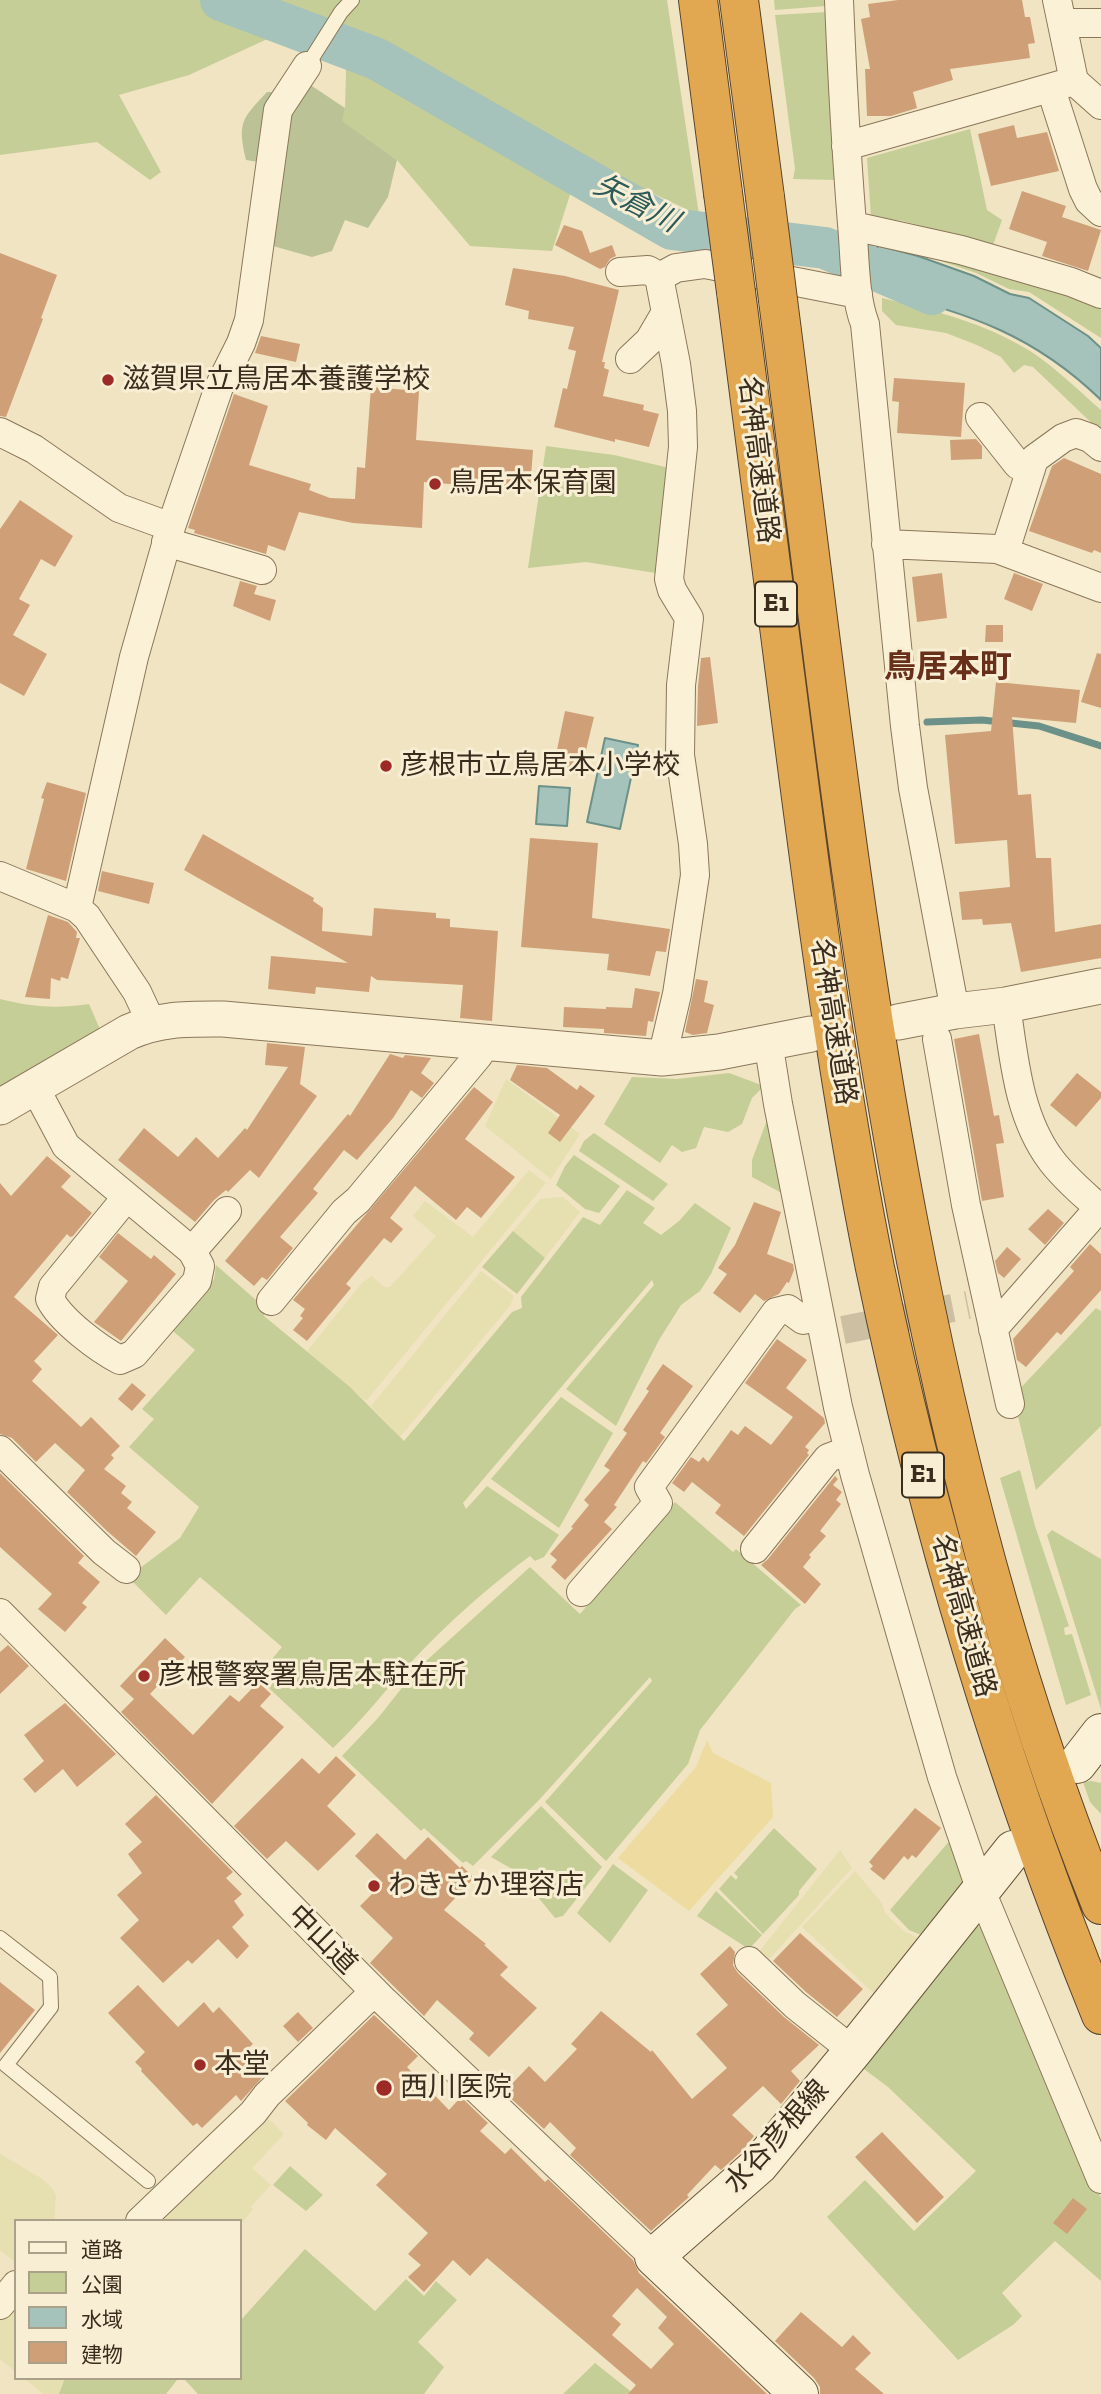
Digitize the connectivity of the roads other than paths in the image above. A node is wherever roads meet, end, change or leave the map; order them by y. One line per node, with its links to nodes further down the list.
1 (352, 0): 7 (lane)
2 (698, 0): 63 (highway, 名神高速道路 / E1, bridge)
3 (739, 0): 59 (highway, 名神高速道路 / E1, bridge)
4 (839, 0): 10 (street)
5 (1060, 12): 6 (street); 8 (street)
6 (1101, 23)
7 (307, 66): 23 (street)
8 (1063, 85): 9 (street); 10 (street); 11 (street)
9 (1101, 105)
10 (846, 146): 12 (street)
11 (1101, 212)
12 (853, 232): 15 (street); 16 (street)
13 (620, 272): 14 (street)
14 (662, 278): 15 (street); 17 (street)
15 (858, 290): 24 (street)
16 (1101, 294)
17 (666, 312): 18 (street); 38 (street)
18 (630, 359)
19 (980, 417): 22 (street)
20 (0, 432): 23 (street)
21 (1101, 447): 22 (street)
22 (1031, 469): 25 (street)
23 (169, 534): 26 (street); 29 (street)
24 (886, 544): 25 (street); 34 (street)
25 (1005, 551): 27 (street)
26 (262, 570)
27 (1101, 588)
28 (0, 876): 29 (street)
29 (76, 908): 32 (street)
30 (1101, 986): 31 (street)
31 (1006, 1006): 34 (street); 42 (street)
32 (151, 1022): 37 (street); 39 (street)
33 (898, 1022): 34 (street)
34 (946, 1025): 46 (street)
35 (811, 1034): 36 (street)
36 (768, 1041): 38 (street); 47 (street)
37 (486, 1044): 38 (street); 45 (street)
38 (662, 1058)
39 (34, 1086): 40 (street); 41 (street)
40 (0, 1107)
41 (126, 1198): 44 (street); 44 (street)
42 (1100, 1209): 46 (street)
43 (227, 1211): 44 (street)
44 (192, 1251)
45 (271, 1301)
46 (982, 1312): 48 (street)
47 (829, 1327): 50 (street); 53 (street)
48 (1010, 1404)
49 (0, 1450): 52 (street)
50 (849, 1450): 51 (street); 58 (street)
51 (755, 1549)
52 (126, 1569)
53 (581, 1592)
54 (0, 1613): 62 (street, 中山道)
55 (1101, 1733): 56 (main road)
56 (1077, 1764)
57 (1013, 1850): 58 (main road, 水谷彦根線)
58 (981, 1891): 64 (main road, 水谷彦根線); 65 (street)
59 (1101, 1905)
60 (0, 1938): 66 (lane)
61 (749, 1961): 64 (street)
62 (374, 1992): 67 (street); 68 (street, 中山道)
63 (1101, 2015)
64 (853, 2051): 68 (main road, 水谷彦根線)
65 (1101, 2179)
66 (148, 2181)
67 (142, 2219)
68 (654, 2257): 71 (main road)
69 (14, 2288): 70 (street)
70 (0, 2305)
71 (799, 2394)

